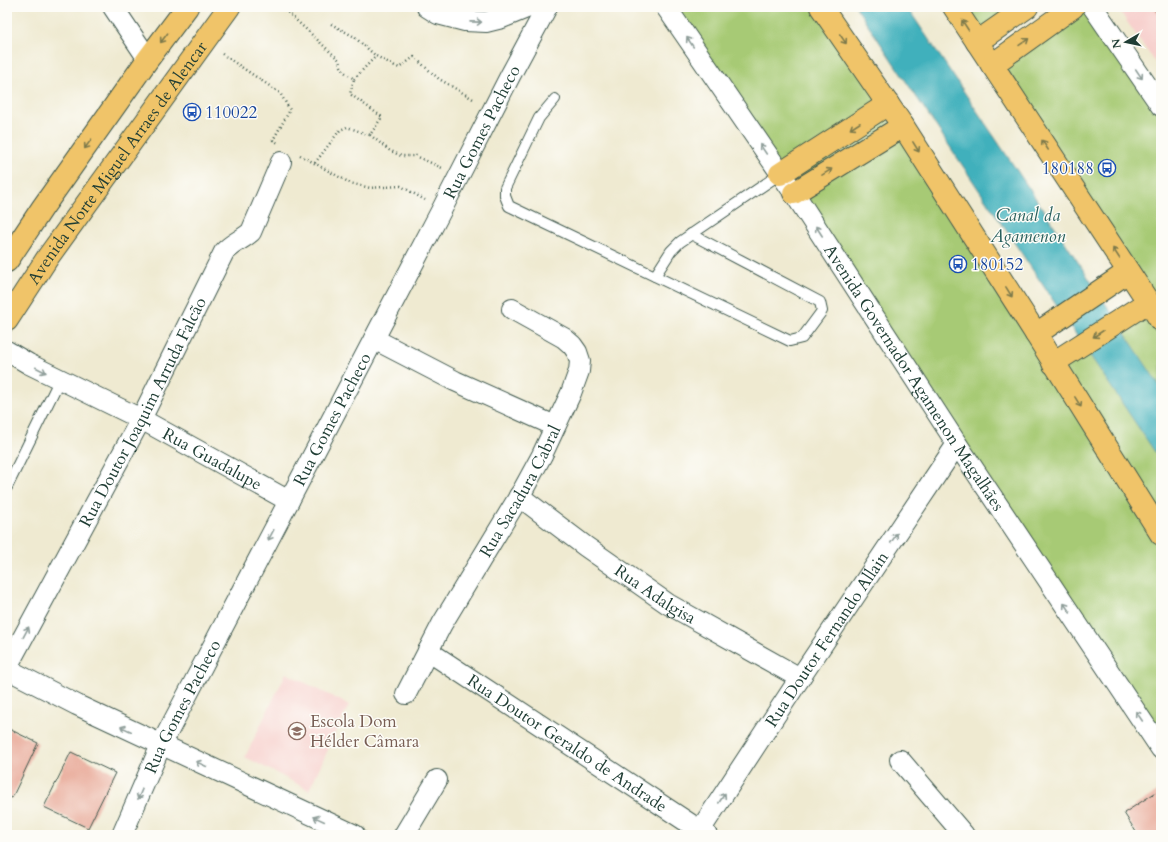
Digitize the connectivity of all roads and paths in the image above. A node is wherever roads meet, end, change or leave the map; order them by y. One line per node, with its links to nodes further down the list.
1 (113, 7): 18 (street)
2 (187, 7): 18 (main road, Avenida Norte Miguel Arraes de Alencar, one-way to 18)
3 (229, 7): 15 (main road, Avenida Norte Miguel Arraes de Alencar)
4 (282, 7): 20 (path)
5 (427, 7): 6 (street, one-way to 6)
6 (529, 7)
7 (547, 7): 24 (street, Rua Gomes Pacheco)
8 (666, 7): 29 (street, Avenida Governador Agamenon Magalhães, one-way to 8)
9 (821, 7): 22 (main road, one-way to 22)
10 (954, 7): 16 (main road, one-way to 10)
11 (1027, 7): 16 (main road)
12 (1073, 7): 19 (main road, one-way to 12)
13 (1093, 7): 23 (street, one-way to 23)
14 (331, 24): 17 (path)
15 (204, 42): 27 (path); 39 (main road, Avenida Norte Miguel Arraes de Alencar)
16 (977, 42): 19 (main road)
17 (376, 56): 20 (path); 24 (path)
18 (148, 59): 34 (main road, Avenida Norte Miguel Arraes de Alencar, one-way to 34)
19 (992, 65): 35 (main road, one-way to 19)
20 (354, 79): 26 (path)
21 (555, 99): 36 (lane)
22 (888, 104): 25 (main road); 29 (main road, one-way to 29)
23 (1161, 106)
24 (493, 110): 30 (street, Rua Gomes Pacheco)
25 (903, 126): 31 (main road, one-way to 25); 41 (main road, one-way to 41)
26 (370, 135): 28 (path); 30 (path)
27 (286, 156): 28 (path); 46 (street, Rua Doutor Joaquim Arruda Falcão)
28 (315, 163): 32 (path)
29 (780, 174): 31 (street, Avenida Governador Agamenon Magalhães); 33 (lane)
30 (459, 177): 32 (street, Rua Gomes Pacheco)
31 (794, 193): 48 (street, Avenida Governador Agamenon Magalhães, one-way to 31)
32 (442, 209): 42 (street, Rua Gomes Pacheco)
33 (691, 234): 36 (lane); 36 (lane)
34 (10, 252)
35 (1128, 272): 37 (main road); 41 (main road)
36 (655, 276)
37 (1139, 307): 40 (main road); 44 (main road, one-way to 44)
38 (512, 309): 47 (street, Rua Sacadura Cabral)
39 (7, 320)
40 (1161, 321)
41 (1042, 330): 44 (main road)
42 (374, 339): 47 (street); 51 (street, Rua Gomes Pacheco)
43 (7, 351): 45 (street, Rua Guadalupe, one-way to 45)
44 (1060, 359): 52 (main road, one-way to 52)
45 (60, 379): 46 (street, Rua Guadalupe); 49 (lane)
46 (141, 419): 51 (street, Rua Guadalupe); 54 (street, Rua Doutor Joaquim Arruda Falcão, one-way to 46)
47 (555, 426): 50 (street, Rua Sacadura Cabral)
48 (957, 444): 55 (street, Rua Doutor Fernando Allain, one-way to 48); 58 (street, Avenida Governador Agamenon Magalhães, one-way to 48)
49 (7, 487)
50 (519, 496): 53 (street, Rua Sacadura Cabral); 55 (street, Rua Adalgisa)
51 (289, 501): 57 (street, Rua Gomes Pacheco, one-way to 57)
52 (1161, 534)
53 (428, 651): 56 (street, Rua Sacadura Cabral); 61 (street, Rua Doutor Geraldo de Andrade)
54 (7, 668): 57 (street, one-way to 54)
55 (800, 678): 61 (street, Rua Doutor Fernando Allain, one-way to 55)
56 (406, 694)
57 (161, 745): 62 (street, Rua Gomes Pacheco, one-way to 62); 63 (street, one-way to 57)
58 (1161, 749)
59 (900, 760): 65 (street)
60 (437, 780): 64 (street)
61 (702, 834)
62 (122, 835)
63 (354, 835)
64 (404, 835)
65 (964, 835)

